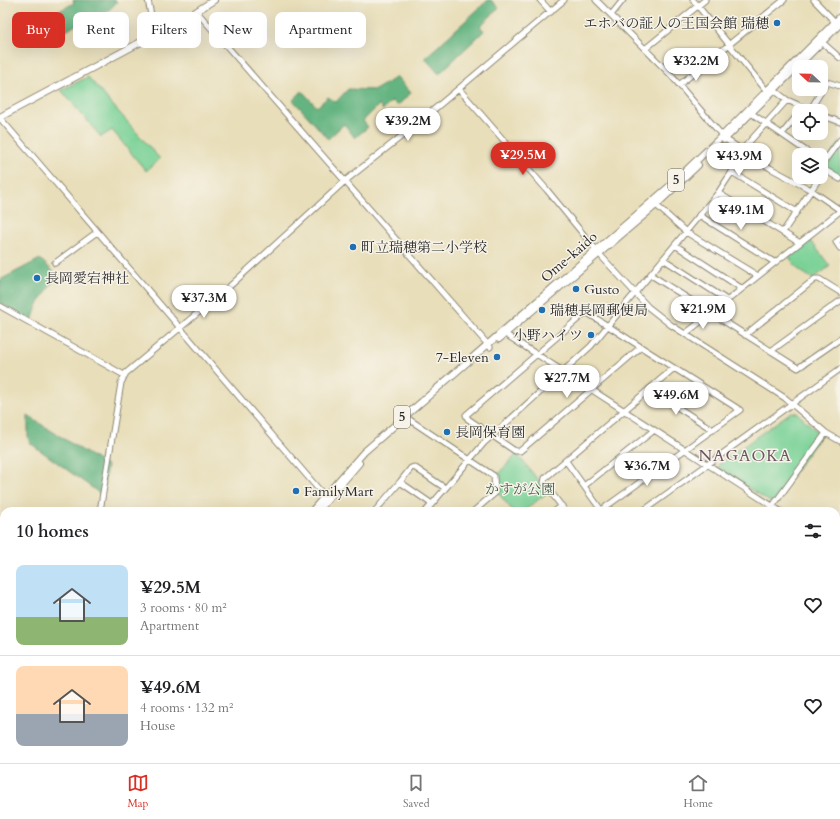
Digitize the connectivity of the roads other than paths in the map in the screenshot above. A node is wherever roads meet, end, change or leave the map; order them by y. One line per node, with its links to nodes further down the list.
1 (148, 0): 12 (street)
2 (214, 0): 13 (main road)
3 (540, 0): 14 (street)
4 (564, 0): 14 (street)
5 (596, 0): 15 (street)
6 (623, 0): 15 (street)
7 (693, 0): 11 (street)
8 (705, 0): 11 (street)
9 (784, 0): 21 (street)
10 (814, 0): 18 (street)
11 (698, 6): 21 (street); 22 (street)
12 (150, 12)
13 (197, 12)
14 (551, 12): 26 (street)
15 (611, 15): 22 (street)
16 (201, 17): 47 (street)
17 (840, 17): 18 (main road, Ome-kaido / 5)
18 (837, 23): 19 (main road, Ome-kaido / 5); 27 (main road, Ome-kaido / 5)
19 (822, 42): 23 (street); 28 (main road, Ome-kaido / 5)
20 (137, 45): 33 (main road)
21 (730, 45): 24 (street); 27 (street)
22 (645, 49): 24 (street)
23 (840, 58)
24 (679, 85): 39 (street)
25 (840, 86): 31 (street)
26 (459, 89): 47 (street); 62 (street)
27 (766, 90): 39 (main road, Ome-kaido / 5)
28 (774, 90): 29 (street); 32 (main road, Ome-kaido / 5)
29 (786, 100): 30 (street); 36 (street)
30 (792, 104)
31 (814, 104)
32 (751, 113): 36 (street); 39 (main road, Ome-kaido / 5)
33 (0, 117): 55 (street)
34 (828, 117): 37 (street)
35 (792, 121): 38 (street)
36 (765, 122): 38 (street); 42 (street)
37 (840, 122)
38 (782, 134): 41 (street)
39 (724, 138): 42 (street); 51 (main road, Ome-kaido / 5); 62 (main road, Ome-kaido / 5)
40 (840, 140): 43 (street)
41 (802, 148)
42 (744, 151): 44 (street); 49 (street)
43 (828, 155)
44 (732, 172): 50 (street); 53 (street)
45 (828, 172): 46 (street)
46 (840, 180)
47 (345, 181): 76 (street); 81 (street)
48 (816, 184): 49 (street)
49 (811, 190): 52 (street); 53 (street)
50 (718, 193): 54 (street); 57 (street)
51 (656, 205): 56 (street); 62 (main road, Ome-kaido / 5)
52 (840, 210): 59 (street)
53 (797, 212): 57 (street)
54 (699, 215): 56 (street); 64 (street)
55 (97, 232): 65 (street); 76 (street)
56 (686, 232): 60 (street); 67 (street)
57 (783, 232): 59 (street)
58 (840, 239): 61 (street)
59 (800, 243): 64 (street)
60 (675, 245): 63 (street); 68 (street)
61 (840, 248)
62 (598, 252): 70 (street); 77 (main road, Ome-kaido / 5)
63 (663, 259): 66 (street); 71 (street)
64 (774, 262): 67 (street)
65 (55, 263)
66 (650, 275): 70 (street); 74 (street)
67 (758, 276): 68 (street)
68 (741, 288): 71 (street)
69 (840, 292): 79 (street)
70 (635, 294): 75 (street); 78 (street)
71 (727, 300): 74 (street)
72 (840, 300): 83 (street)
73 (0, 306): 88 (street)
74 (710, 313): 78 (street); 79 (street)
75 (609, 326): 82 (street); 84 (street); 87 (street)
76 (180, 328): 88 (street); 106 (street)
77 (503, 333): 81 (main road, Ome-kaido / 5); 84 (street)
78 (684, 334): 91 (street)
79 (745, 335): 83 (street)
80 (840, 339): 83 (street)
81 (489, 345): 93 (main road, Ome-kaido / 5); 106 (main road, Ome-kaido / 5)
82 (641, 347): 85 (street); 90 (street)
83 (771, 351)
84 (536, 355): 87 (street); 97 (street)
85 (674, 368): 89 (street); 94 (street)
86 (840, 369): 91 (street)
87 (563, 372): 90 (street); 97 (street)
88 (124, 375): 109 (street)
89 (649, 389): 92 (street); 94 (street)
90 (591, 390): 92 (street); 97 (street)
91 (792, 403): 96 (street); 102 (street)
92 (623, 411): 95 (street); 101 (street)
93 (407, 418): 100 (street); 106 (main road, Ome-kaido / 5)
94 (713, 430): 99 (street)
95 (653, 431): 99 (street); 104 (street)
96 (826, 433): 98 (street); 119 (street)
97 (492, 435): 100 (street)
98 (840, 441)
99 (684, 450): 102 (street); 116 (street)
100 (469, 460): 105 (street); 114 (street)
101 (566, 461): 104 (street); 108 (street)
102 (707, 464): 117 (street); 118 (street)
103 (400, 482): 105 (street); 107 (street); 112 (street)
104 (584, 486): 115 (street)
105 (445, 488): 107 (street)
106 (326, 498): 110 (main road, Ome-kaido / 5); 111 (main road, Ome-kaido / 5)
107 (432, 504): 113 (street)
108 (562, 506)
109 (101, 507)
110 (316, 507)
111 (320, 507)
112 (378, 507)
113 (429, 507)
114 (479, 507)
115 (598, 507)
116 (604, 507)
117 (648, 507)
118 (768, 507)
119 (772, 507)

